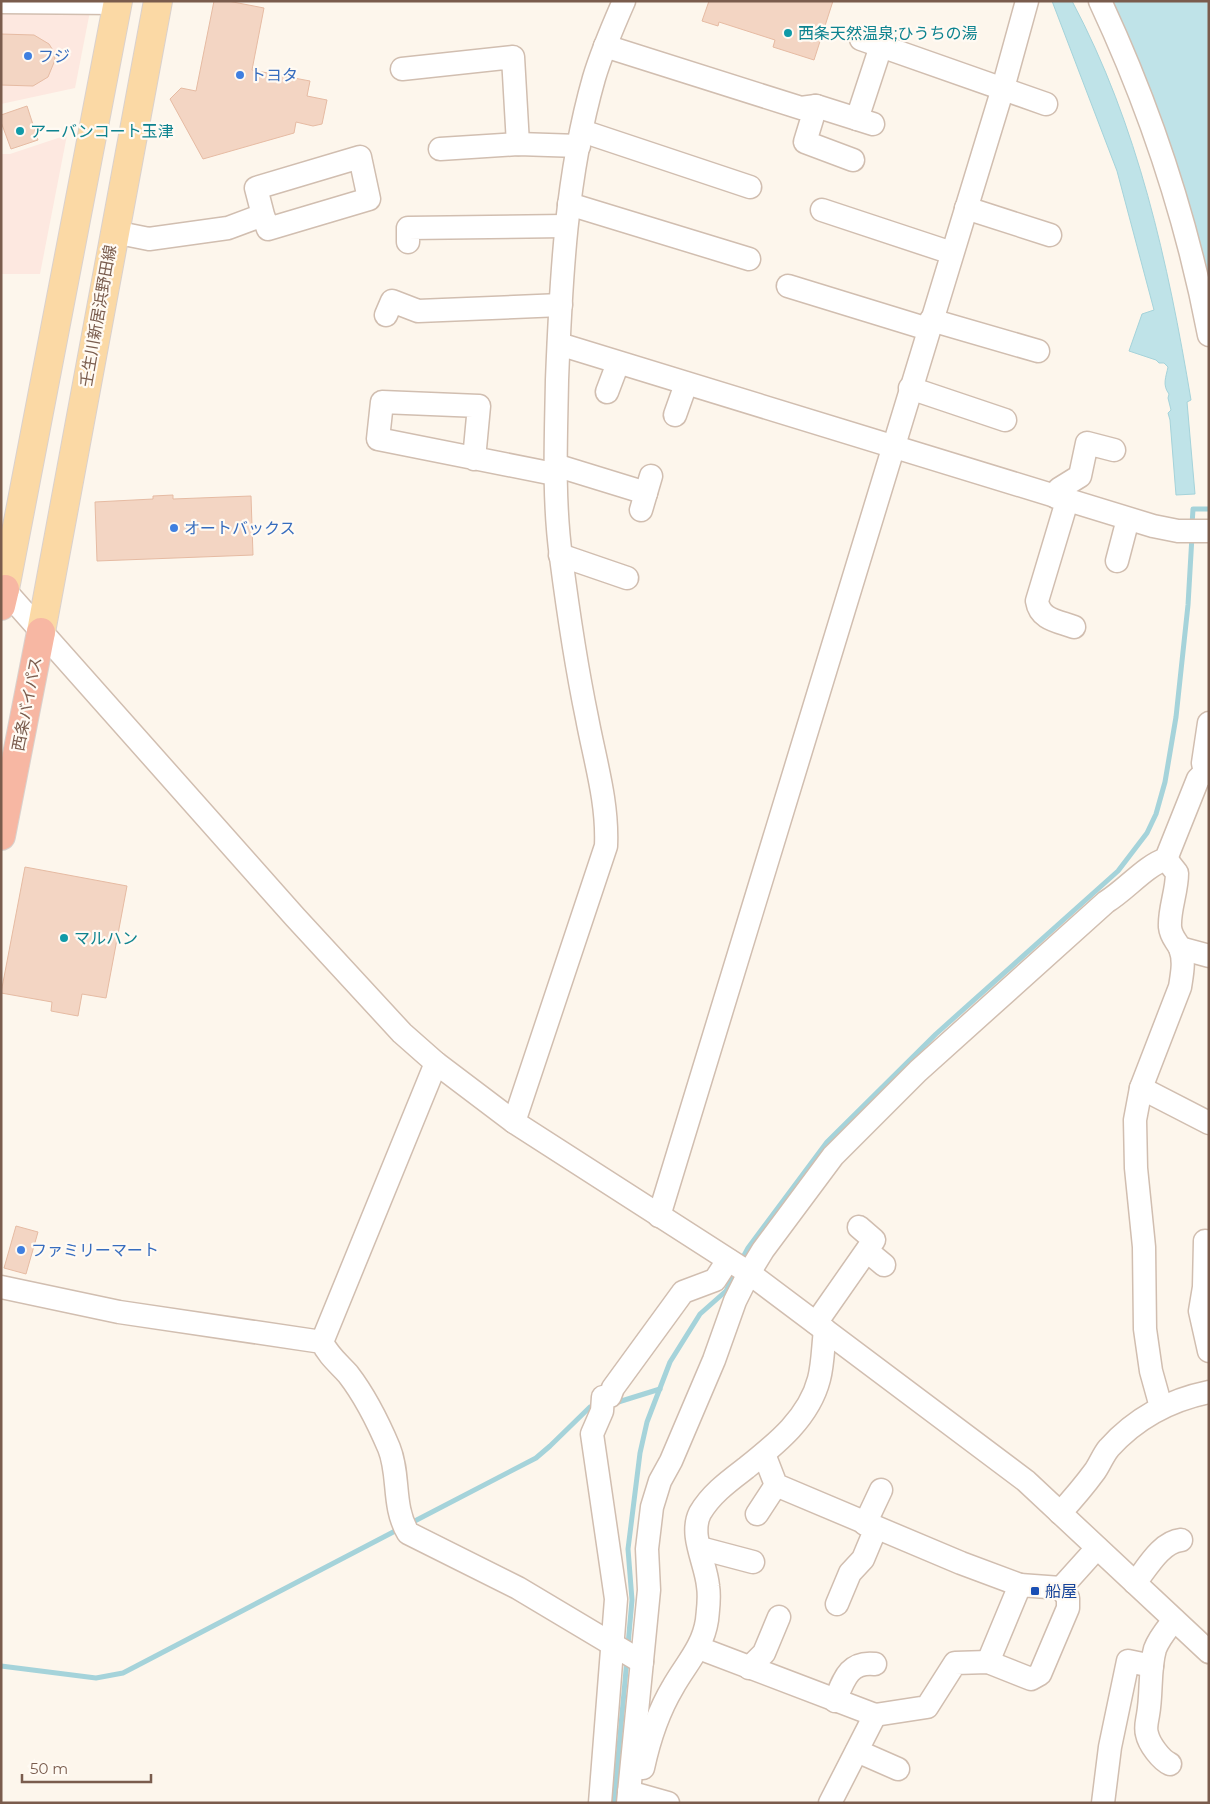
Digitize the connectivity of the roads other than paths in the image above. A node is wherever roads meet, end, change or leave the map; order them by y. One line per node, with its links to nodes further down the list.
1 (158, 1): 22 (main road, 壬生川新居浜野田線)
2 (624, 1): 7 (street)
3 (1027, 1): 9 (street)
4 (1100, 1): 31 (street)
5 (1, 2): 6 (street)
6 (118, 2): 51 (main road)
7 (605, 46): 11 (street); 12 (street)
8 (402, 69): 13 (street)
9 (1003, 88): 10 (street); 11 (street); 18 (street)
10 (1046, 104)
11 (816, 106): 15 (street)
12 (581, 138): 13 (street); 16 (street); 17 (street)
13 (518, 144): 14 (street)
14 (440, 149)
15 (853, 160)
16 (750, 187)
17 (569, 204): 21 (street); 26 (street)
18 (966, 208): 23 (street); 25 (street)
19 (822, 210): 25 (street)
20 (263, 215): 20 (street); 22 (street)
21 (566, 226): 24 (street); 28 (street)
22 (114, 232): 53 (main road, 壬生川新居浜野田線)
23 (1050, 235)
24 (408, 242)
25 (952, 253): 30 (street)
26 (749, 258)
27 (788, 286): 30 (street)
28 (561, 305): 29 (street); 32 (street)
29 (386, 316)
30 (929, 325): 33 (street); 36 (street)
31 (1209, 335)
32 (558, 344): 34 (street); 43 (street)
33 (1038, 351)
34 (618, 363): 35 (street); 37 (street)
35 (686, 384): 38 (street); 40 (street)
36 (910, 388): 39 (street); 40 (street)
37 (607, 392)
38 (675, 415)
39 (1006, 420)
40 (892, 448): 45 (street); 64 (street)
41 (1114, 450): 45 (street)
42 (474, 459): 42 (street); 43 (street)
43 (555, 470): 44 (street); 48 (street)
44 (646, 493)
45 (1062, 499): 46 (street); 52 (street)
46 (1128, 519): 47 (street); 49 (street)
47 (1206, 531)
48 (560, 555): 50 (street); 62 (street)
49 (1117, 561)
50 (627, 578)
51 (2, 594): 53 (street)
52 (1074, 627)
53 (41, 632): 56 (highway, 西条バイパス); 60 (street)
54 (1209, 723): 55 (street)
55 (1207, 772): 57 (street)
56 (1, 836)
57 (1166, 859): 58 (street); 69 (street)
58 (1180, 948): 59 (street); 61 (street)
59 (1209, 956)
60 (436, 1063): 62 (street); 72 (street)
61 (1141, 1088): 63 (street); 75 (street)
62 (514, 1122): 64 (street)
63 (1209, 1123)
64 (659, 1216): 69 (street)
65 (859, 1226): 67 (street)
66 (1205, 1241): 73 (street)
67 (867, 1251): 68 (street); 71 (street)
68 (884, 1265)
69 (738, 1266): 71 (street); 94 (street); 94 (street)
70 (1, 1287): 72 (street)
71 (820, 1326): 76 (street); 79 (street)
72 (322, 1342): 94 (street)
73 (1209, 1351)
74 (1209, 1392): 75 (street)
75 (1161, 1407): 79 (street)
76 (764, 1454): 77 (street); 83 (street)
77 (776, 1485): 80 (street); 81 (street)
78 (881, 1490): 81 (street)
79 (1060, 1513): 84 (street)
80 (757, 1514)
81 (870, 1526): 87 (street); 89 (street)
82 (1181, 1540): 86 (street)
83 (700, 1548): 85 (street); 92 (street)
84 (1097, 1548): 86 (street); 88 (street)
85 (753, 1562)
86 (1135, 1583): 91 (street)
87 (1020, 1585): 88 (street); 95 (street)
88 (1061, 1588): 95 (street)
89 (837, 1604)
90 (779, 1617): 98 (street)
91 (1174, 1620): 93 (street); 97 (street)
92 (698, 1648): 98 (street); 104 (street)
93 (1209, 1652)
94 (628, 1655): 104 (street); 105 (street)
95 (988, 1662): 100 (street)
96 (875, 1664): 99 (street)
97 (1152, 1666): 102 (street); 108 (street)
98 (749, 1668): 99 (street)
99 (835, 1701): 100 (street)
100 (875, 1716): 101 (street)
101 (856, 1751): 103 (street); 107 (street)
102 (1170, 1764)
103 (898, 1769)
104 (632, 1797): 106 (street)
105 (600, 1803)
106 (668, 1803)
107 (830, 1803)
108 (1102, 1803)

